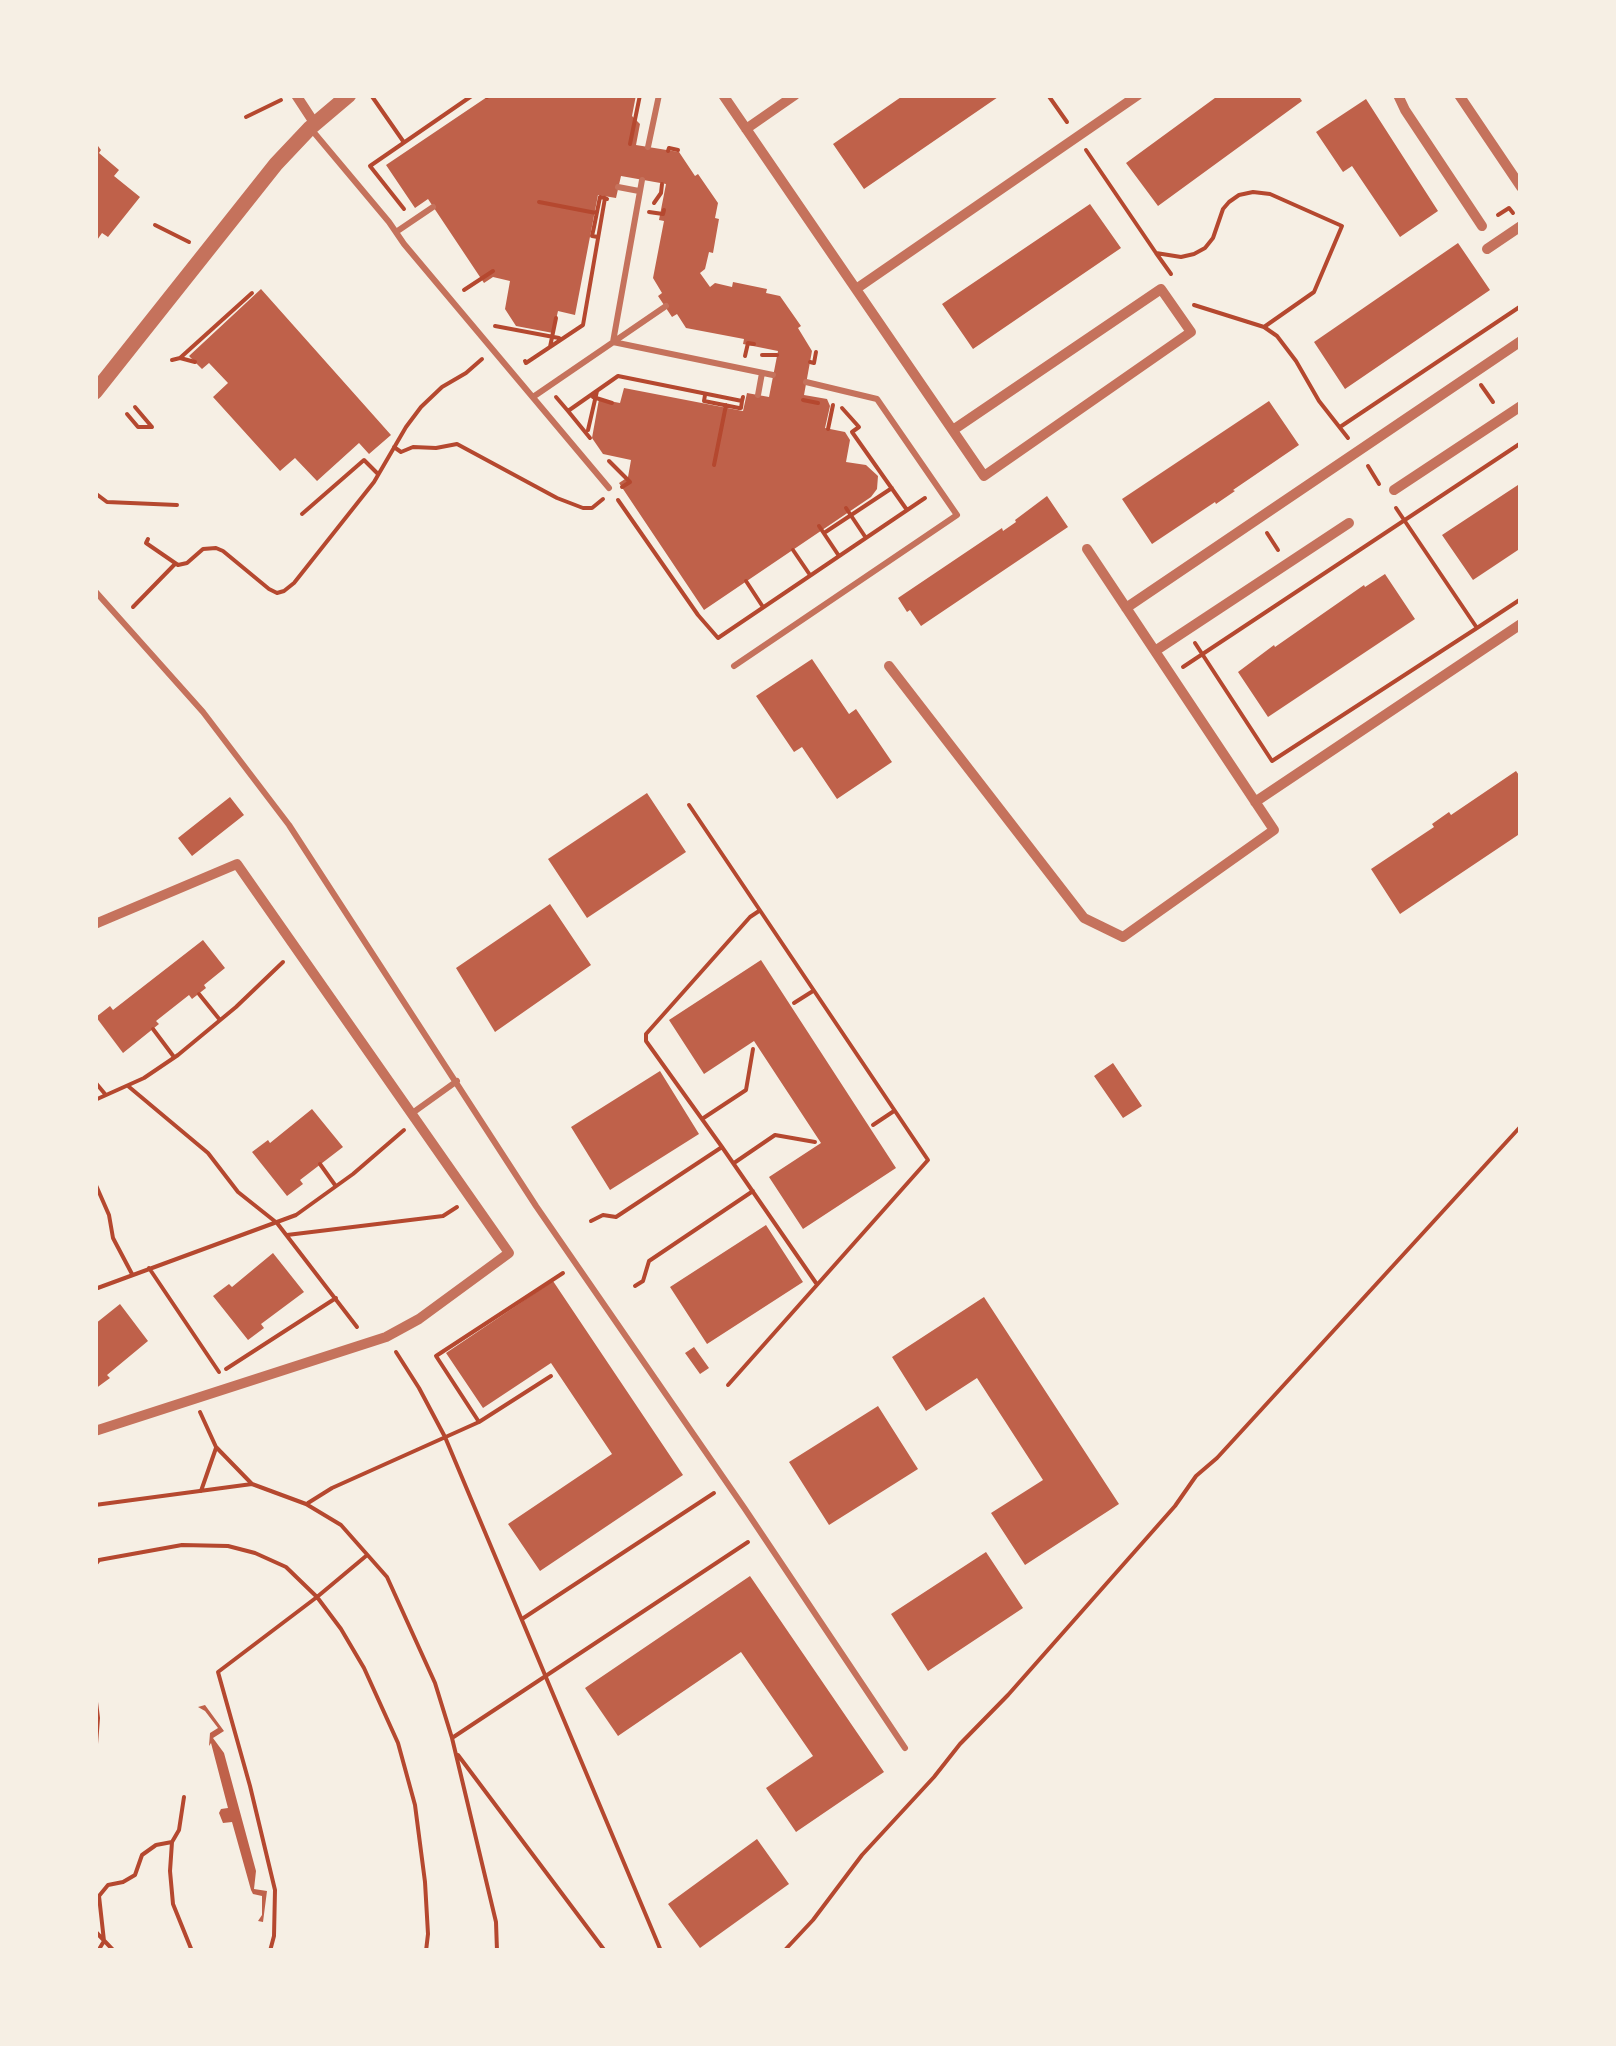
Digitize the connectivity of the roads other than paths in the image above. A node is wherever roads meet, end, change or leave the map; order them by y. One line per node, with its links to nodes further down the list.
1 (296, 95): 9 (street)
2 (349, 95): 9 (street)
3 (659, 95): 11 (lane)
4 (723, 95): 10 (street)
5 (795, 95): 10 (street)
6 (1138, 95): 21 (street)
7 (1398, 95): 17 (street)
8 (1459, 95): 13 (street)
9 (312, 126): 19 (lane); 28 (street)
10 (746, 129): 21 (street)
11 (648, 147)
12 (642, 180): 15 (lane)
13 (1521, 187)
14 (620, 188): 15 (lane)
15 (640, 191): 24 (lane)
16 (433, 207): 19 (lane)
17 (1482, 226)
18 (1521, 226): 20 (street)
19 (396, 232): 30 (lane)
20 (1487, 249)
21 (856, 289): 32 (street)
22 (666, 306): 24 (lane)
23 (1521, 341): 38 (street)
24 (612, 342): 25 (lane); 30 (lane)
25 (762, 373): 26 (lane); 29 (lane)
26 (773, 376)
27 (806, 382): 41 (lane)
28 (95, 392)
29 (758, 393)
30 (532, 397): 33 (lane)
31 (1521, 406): 34 (street)
32 (953, 430): 32 (street)
33 (609, 488)
34 (1390, 493)
35 (1349, 523): 40 (street)
36 (1086, 548): 38 (street)
37 (95, 592): 45 (lane)
38 (1126, 608): 40 (street)
39 (1521, 624): 43 (street)
40 (1155, 651): 43 (street)
41 (734, 666)
42 (889, 666): 43 (street)
43 (1255, 802)
44 (95, 924): 46 (street)
45 (457, 1081): 46 (lane); 48 (lane)
46 (413, 1117): 47 (street)
47 (95, 1431)
48 (905, 1748)

